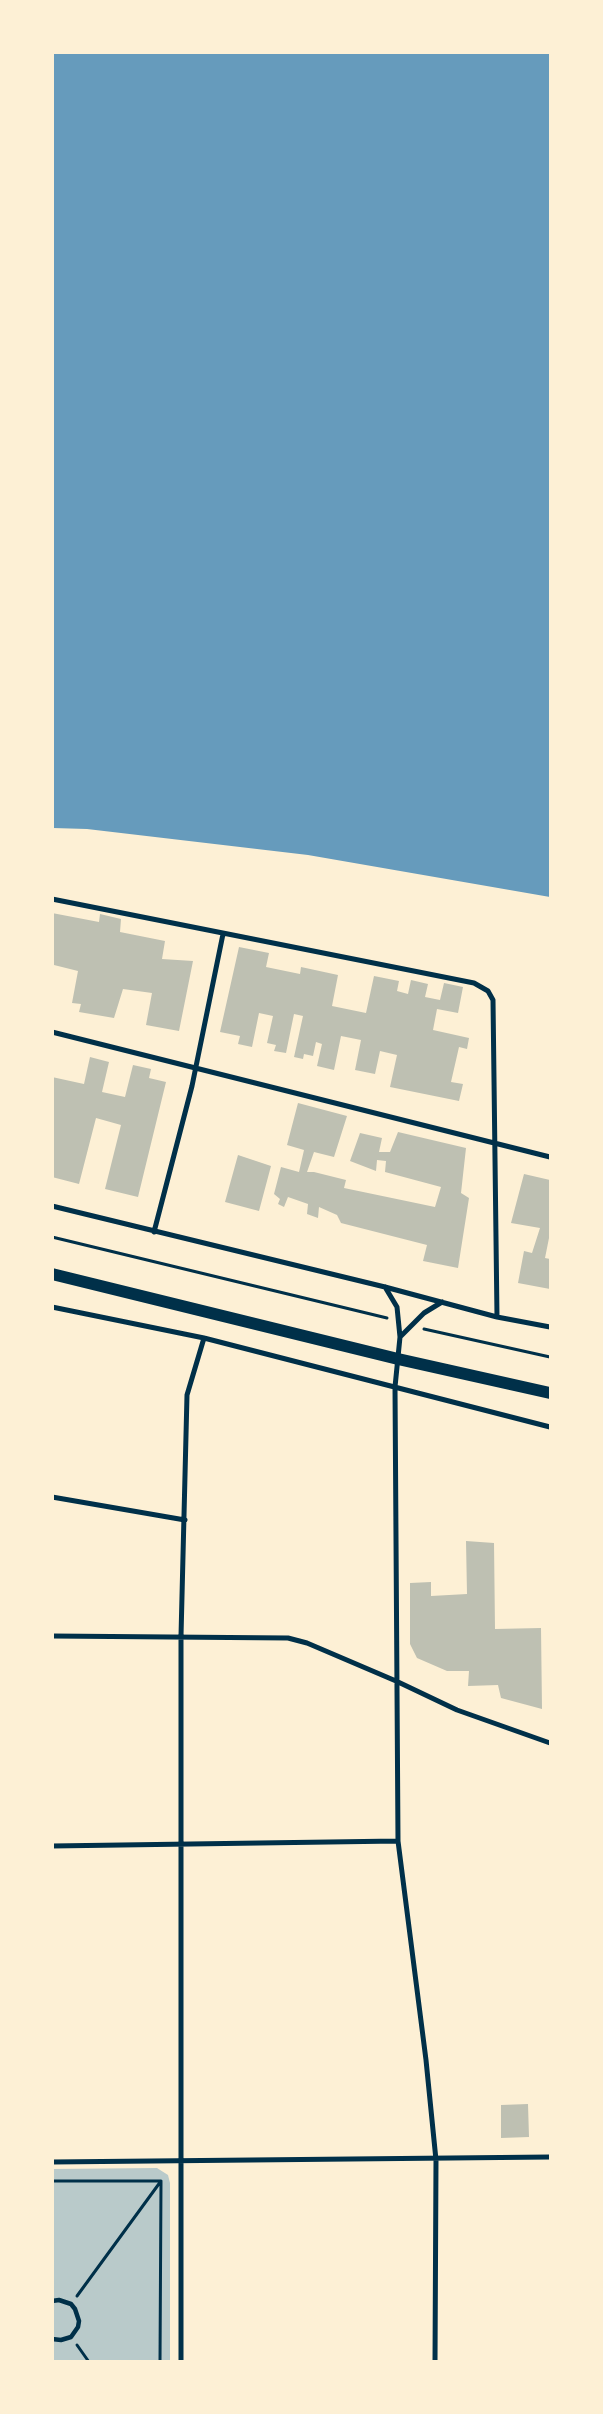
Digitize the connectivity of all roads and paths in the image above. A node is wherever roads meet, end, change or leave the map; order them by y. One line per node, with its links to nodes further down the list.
1 (52, 899): 2 (street)
2 (224, 934): 4 (street); 5 (street)
3 (52, 1032): 4 (street)
4 (196, 1068): 5 (street); 8 (street)
5 (496, 1144): 6 (street); 14 (street)
6 (550, 1157)
7 (52, 1206): 8 (street)
8 (154, 1232): 11 (street)
9 (52, 1237): 15 (path)
10 (52, 1274): 21 (main road)
11 (385, 1287): 12 (street); 15 (street)
12 (442, 1302): 14 (street); 16 (street)
13 (52, 1307): 19 (street)
14 (496, 1317): 17 (street)
15 (399, 1323): 18 (street)
16 (410, 1326): 18 (street); 20 (path)
17 (550, 1327)
18 (400, 1337): 21 (street)
19 (204, 1338): 22 (street); 26 (street)
20 (550, 1357)
21 (398, 1359): 22 (street); 23 (main road)
22 (395, 1388): 24 (street); 29 (street)
23 (550, 1393)
24 (550, 1427)
25 (52, 1497): 26 (street)
26 (185, 1520): 28 (street)
27 (52, 1636): 28 (street)
28 (181, 1636): 29 (street); 32 (street)
29 (396, 1681): 30 (street); 31 (street)
30 (550, 1743)
31 (398, 1841): 32 (street); 35 (street)
32 (181, 1845): 33 (street); 37 (street)
33 (52, 1846)
34 (550, 2157): 35 (street)
35 (436, 2160): 37 (street); 47 (street)
36 (52, 2162): 37 (street)
37 (181, 2162): 46 (street)
38 (52, 2181): 39 (path)
39 (161, 2181): 41 (path); 45 (path)
40 (52, 2301): 41 (street)
41 (71, 2304): 42 (street)
42 (70, 2337): 43 (street); 44 (path)
43 (52, 2340)
44 (89, 2362)
45 (160, 2362)
46 (181, 2362)
47 (435, 2362)

